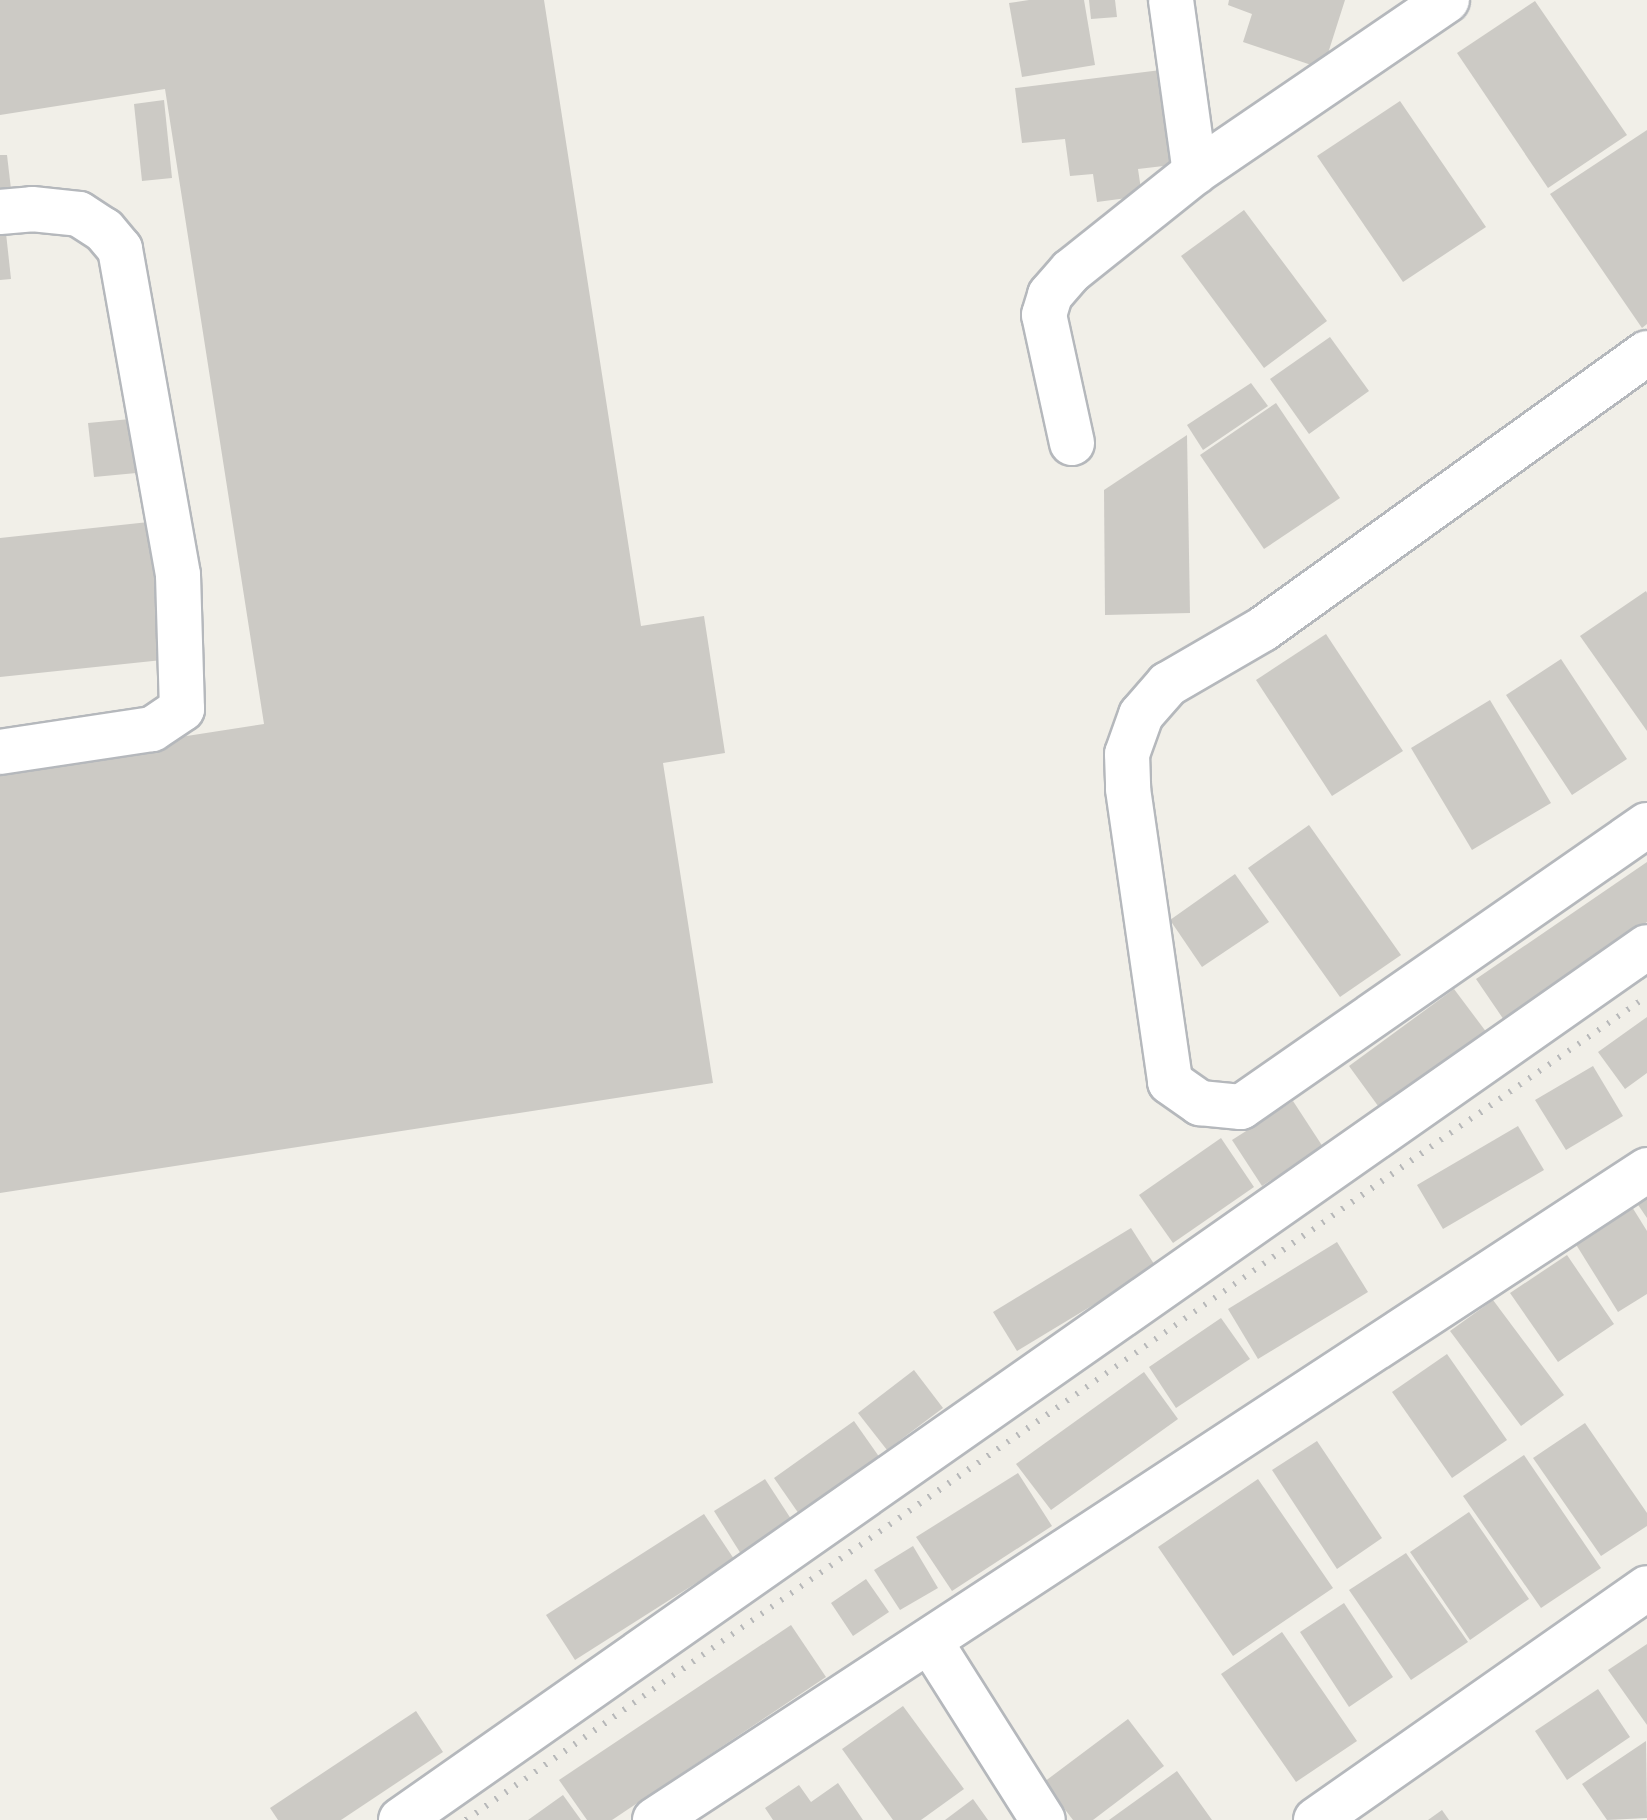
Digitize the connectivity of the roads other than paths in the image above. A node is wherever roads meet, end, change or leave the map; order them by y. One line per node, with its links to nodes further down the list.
1 (1171, 0): 3 (street)
2 (1447, 0): 3 (street)
3 (1195, 172): 6 (street)
4 (0, 212): 7 (street)
5 (1647, 353): 8 (street)
6 (1072, 443)
7 (0, 752)
8 (1647, 825)
9 (1647, 947): 14 (street)
10 (1647, 1170): 12 (street)
11 (1647, 1588): 16 (street)
12 (931, 1643): 13 (street); 15 (street)
13 (659, 1819)
14 (401, 1820)
15 (1043, 1820)
16 (1316, 1820)

